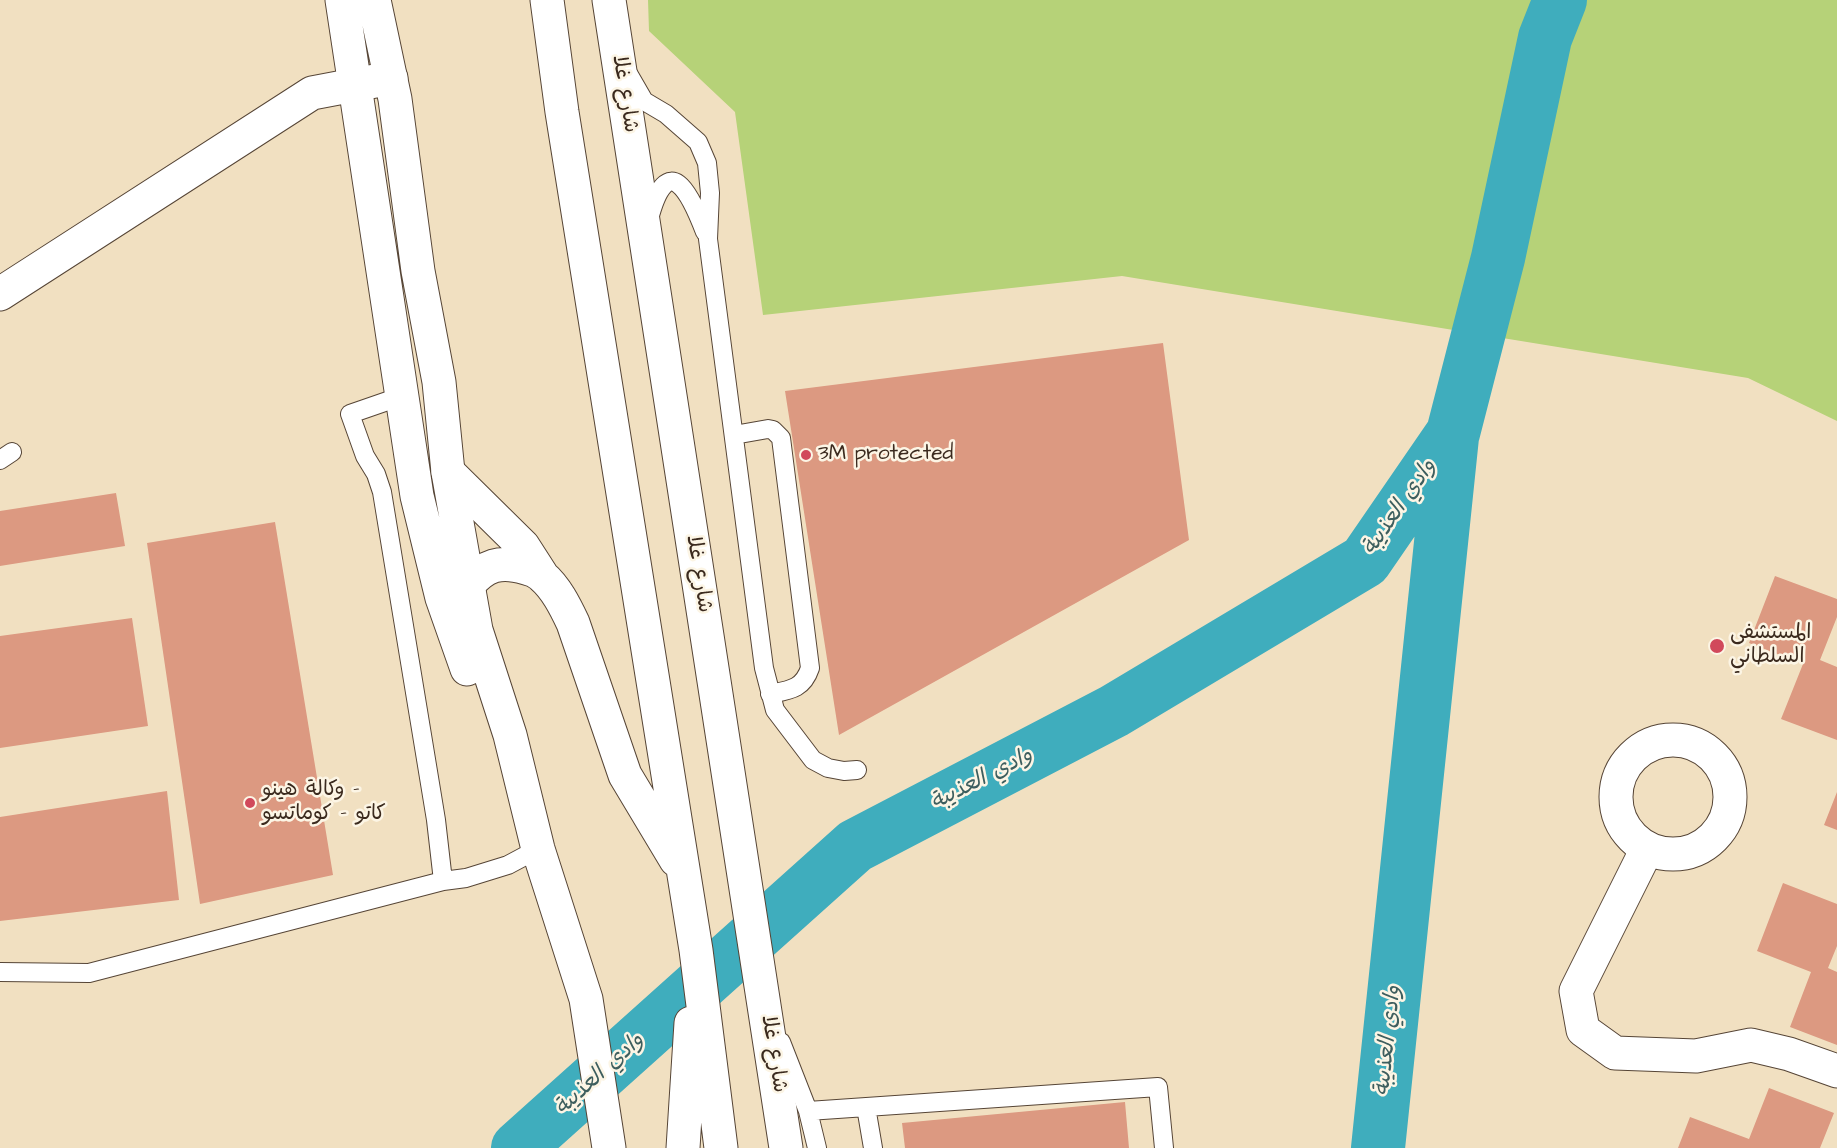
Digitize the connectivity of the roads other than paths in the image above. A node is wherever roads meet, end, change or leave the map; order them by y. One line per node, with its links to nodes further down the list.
1 (342, 0): 7 (main road)
2 (374, 0): 6 (main road)
3 (547, 0): 20 (main road)
4 (609, 0): 5 (main road, شارع غلا)
5 (618, 55): 8 (main road, شارع غلا); 9 (lane)
6 (391, 78): 7 (main road); 13 (main road)
7 (354, 85): 10 (main road); 11 (main road)
8 (645, 232): 9 (lane); 24 (main road, شارع غلا)
9 (708, 239): 12 (lane)
10 (0, 294)
11 (402, 396): 13 (main road); 18 (main road); 21 (lane)
12 (734, 435): 16 (lane); 16 (lane)
13 (448, 472): 14 (main road); 15 (main road)
14 (542, 574): 15 (main road); 20 (main road)
15 (468, 585): 18 (main road)
16 (770, 694): 17 (lane)
17 (857, 770)
18 (538, 849): 21 (lane); 28 (main road)
19 (1647, 849): 25 (main road)
20 (684, 873): 22 (main road)
21 (443, 881): 23 (lane)
22 (696, 950): 29 (main road); 30 (main road)
23 (0, 972)
24 (764, 1000): 27 (lane); 31 (main road, شارع غلا)
25 (1837, 1071)
26 (866, 1107): 27 (lane); 33 (lane); 34 (lane)
27 (808, 1111): 32 (lane)
28 (609, 1148)
29 (683, 1148)
30 (721, 1148)
31 (786, 1148)
32 (817, 1148)
33 (873, 1148)
34 (1164, 1148)

